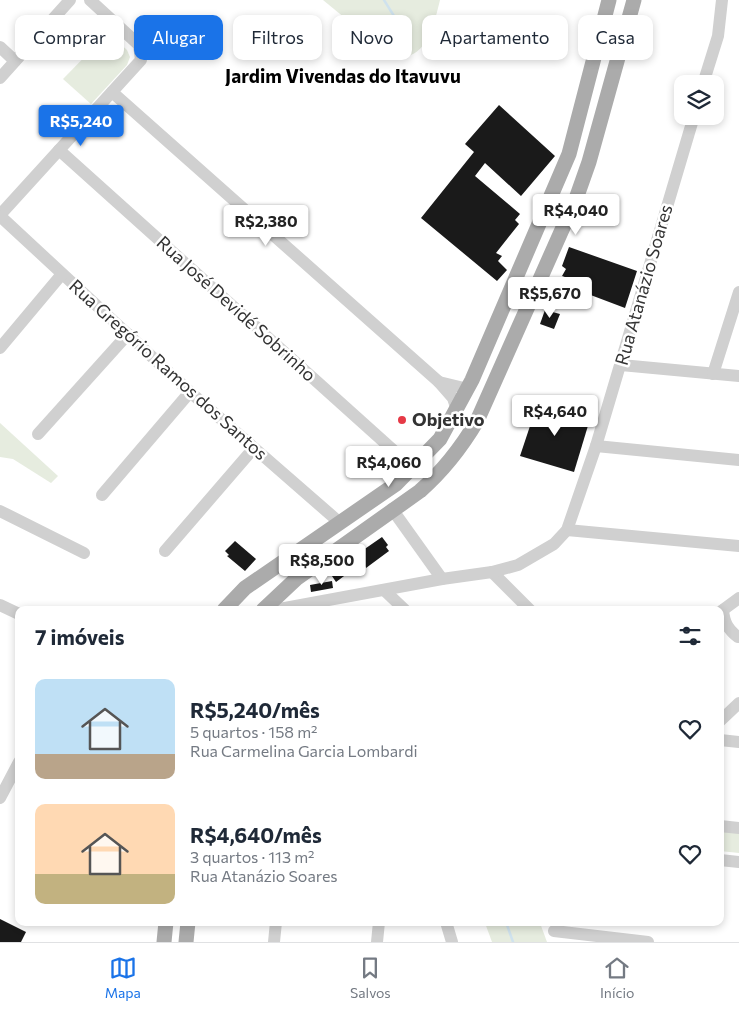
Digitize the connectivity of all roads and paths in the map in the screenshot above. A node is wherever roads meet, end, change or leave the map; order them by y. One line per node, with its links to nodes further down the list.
1 (70, 0): 7 (street)
2 (90, 0): 10 (street)
3 (609, 0): 22 (main road)
4 (634, 0): 32 (main road)
5 (722, 0): 8 (street)
6 (0, 47): 7 (street)
7 (15, 61): 9 (street)
8 (707, 75)
9 (0, 78)
10 (112, 92): 12 (street); 21 (street)
11 (691, 125): 18 (street, Rua Atanázio Soares)
12 (59, 150): 13 (street); 29 (street, Rua José Devidé Sobrinho)
13 (0, 215): 14 (street, Rua Gregório Ramos dos Santos)
14 (62, 274): 16 (street, Rua Gregório Ramos dos Santos); 17 (street)
15 (738, 297): 19 (street)
16 (128, 334): 23 (street, Rua Gregório Ramos dos Santos); 25 (street)
17 (0, 348)
18 (621, 365): 19 (street); 26 (street, Rua Atanázio Soares)
19 (713, 374): 20 (street)
20 (739, 376)
21 (439, 382): 22 (street); 24 (street)
22 (468, 389): 24 (main road)
23 (190, 392): 27 (street, Rua Gregório Ramos dos Santos); 30 (street)
24 (457, 410): 29 (main road)
25 (38, 434)
26 (596, 446): 28 (street); 35 (street, Rua Atanázio Soares)
27 (254, 448): 34 (street, Rua Gregório Ramos dos Santos); 37 (street)
28 (739, 460)
29 (413, 468): 31 (main road)
30 (102, 495)
31 (371, 500): 32 (main road); 34 (main road)
32 (392, 509): 40 (street); 45 (main road)
33 (0, 511): 38 (street)
34 (339, 522): 44 (main road)
35 (567, 530): 36 (street); 39 (street, Rua Atanázio Soares)
36 (739, 546)
37 (165, 552)
38 (84, 553)
39 (492, 572): 40 (street, Rua Atanázio Soares); 48 (street)
40 (442, 579): 41 (street, Rua Atanázio Soares)
41 (384, 590): 46 (street, Rua Atanázio Soares); 47 (street)
42 (739, 598): 49 (street)
43 (0, 605): 50 (street)
44 (228, 606)
45 (267, 606)
46 (296, 606)
47 (401, 606)
48 (526, 606)
49 (724, 609)
50 (15, 612)
51 (724, 620): 53 (street)
52 (724, 636): 53 (street)
53 (739, 637)
54 (739, 703): 55 (street)
55 (724, 717)
56 (724, 740): 57 (street)
57 (739, 742)
58 (15, 770): 59 (street)
59 (0, 798)
60 (724, 826): 61 (street)
61 (739, 828)
62 (724, 860): 63 (street)
63 (739, 862)
64 (166, 926): 70 (main road)
65 (188, 926): 71 (main road)
66 (276, 926): 72 (street)
67 (379, 926): 73 (street)
68 (447, 926): 74 (street)
69 (554, 932): 75 (street)
70 (164, 942)
71 (186, 942)
72 (274, 942)
73 (377, 942)
74 (452, 942)
75 (648, 942)

